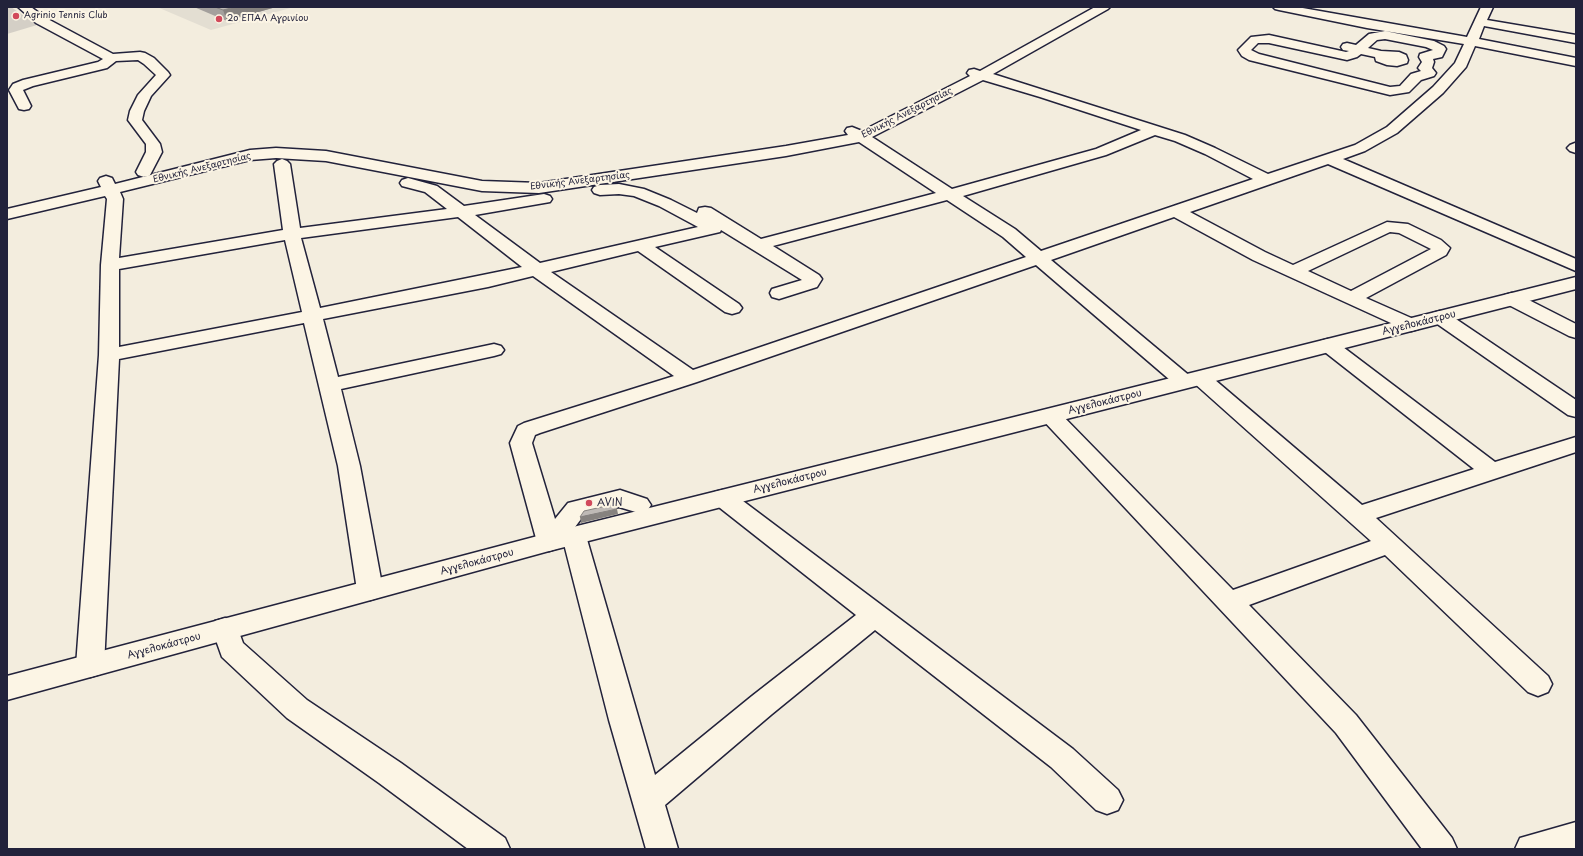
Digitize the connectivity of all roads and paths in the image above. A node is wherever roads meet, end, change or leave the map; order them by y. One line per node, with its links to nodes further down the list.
1 (24, 7): 12 (street)
2 (1084, 7): 16 (street, Εθνικής Ανεξαρτησίας)
3 (1104, 7): 17 (street, Εθνικής Ανεξαρτησίας)
4 (1279, 7): 6 (street)
5 (1483, 14): 7 (street); 9 (street)
6 (1367, 24): 8 (street); 9 (street)
7 (1576, 39)
8 (1360, 41): 10 (street); 11 (street); 11 (street)
9 (1471, 42): 14 (street); 25 (street)
10 (1291, 49): 13 (street); 13 (street); 18 (street)
11 (1398, 51): 15 (street); 15 (street); 18 (street)
12 (111, 58): 20 (street); 28 (street)
13 (1275, 62): 18 (street)
14 (1576, 62)
15 (1426, 65): 18 (street)
16 (963, 70): 17 (street); 19 (street, Εθνικής Ανεξαρτησίας)
17 (982, 75): 23 (street); 24 (street, Εθνικής Ανεξαρτησίας)
18 (1372, 75)
19 (899, 102)
20 (24, 106)
21 (864, 119): 22 (street, Εθνικής Ανεξαρτησίας)
22 (845, 127): 24 (street); 27 (street, Εθνικής Ανεξαρτησίας)
23 (1153, 130): 29 (street); 31 (street)
24 (861, 137): 27 (street, Εθνικής Ανεξαρτησίας); 31 (street)
25 (1330, 159): 29 (street); 41 (street)
26 (282, 164): 30 (street); 33 (street); 36 (street)
27 (636, 169): 28 (street, Εθνικής Ανεξαρτησίας); 30 (street, Εθνικής Ανεξαρτησίας); 38 (street)
28 (144, 172): 30 (street, Εθνικής Ανεξαρτησίας)
29 (1267, 180): 34 (street)
30 (111, 190): 32 (street, Εθνικής Ανεξαρτησίας); 35 (street, Εθνικής Ανεξαρτησίας); 40 (street)
31 (949, 194): 38 (street); 39 (street)
32 (7, 204)
33 (461, 212): 36 (street); 37 (street); 42 (street)
34 (1177, 212): 39 (street); 43 (street)
35 (7, 214)
36 (292, 234): 40 (street); 49 (street)
37 (641, 245): 42 (street); 48 (street)
38 (758, 245): 45 (street)
39 (1040, 258): 56 (street); 57 (street)
40 (110, 265): 55 (street)
41 (1576, 266)
42 (538, 270): 49 (street); 56 (street)
43 (1294, 271): 46 (street); 46 (street)
44 (1576, 283): 47 (street, Αγγελοκάστρου)
45 (779, 293)
46 (1352, 298): 51 (street)
47 (1512, 299): 50 (street, Αγγελοκάστρου); 52 (street)
48 (732, 308)
49 (312, 317): 55 (street); 58 (street)
50 (1440, 317): 51 (street, Αγγελοκάστρου); 59 (street)
51 (1411, 324): 53 (street, Αγγελοκάστρου)
52 (1576, 332)
53 (1328, 345): 57 (street, Αγγελοκάστρου); 62 (street)
54 (494, 350): 58 (street)
55 (109, 356): 72 (street)
56 (690, 378): 66 (street)
57 (1192, 380): 60 (street, Αγγελοκάστρου); 65 (street)
58 (330, 385): 68 (street)
59 (1576, 410)
60 (1050, 416): 63 (street, Αγγελοκάστρου); 69 (street)
61 (1576, 444): 62 (street)
62 (1492, 471): 65 (street)
63 (723, 498): 66 (street, Αγγελοκάστρου); 70 (street)
64 (639, 505): 66 (street)
65 (1358, 515): 67 (street)
66 (562, 534): 68 (street, Αγγελοκάστρου); 76 (street)
67 (1390, 544): 69 (street); 73 (street)
68 (370, 590): 71 (street, Αγγελοκάστρου)
69 (1229, 602): 80 (street)
70 (876, 614): 75 (street); 76 (street)
71 (225, 629): 72 (street, Αγγελοκάστρου); 78 (street)
72 (90, 666): 74 (street, Αγγελοκάστρου)
73 (1538, 684)
74 (7, 688)
75 (1107, 800)
76 (646, 801): 79 (street)
77 (1576, 837): 81 (street)
78 (494, 849)
79 (662, 849)
80 (1441, 849)
81 (1531, 849)

